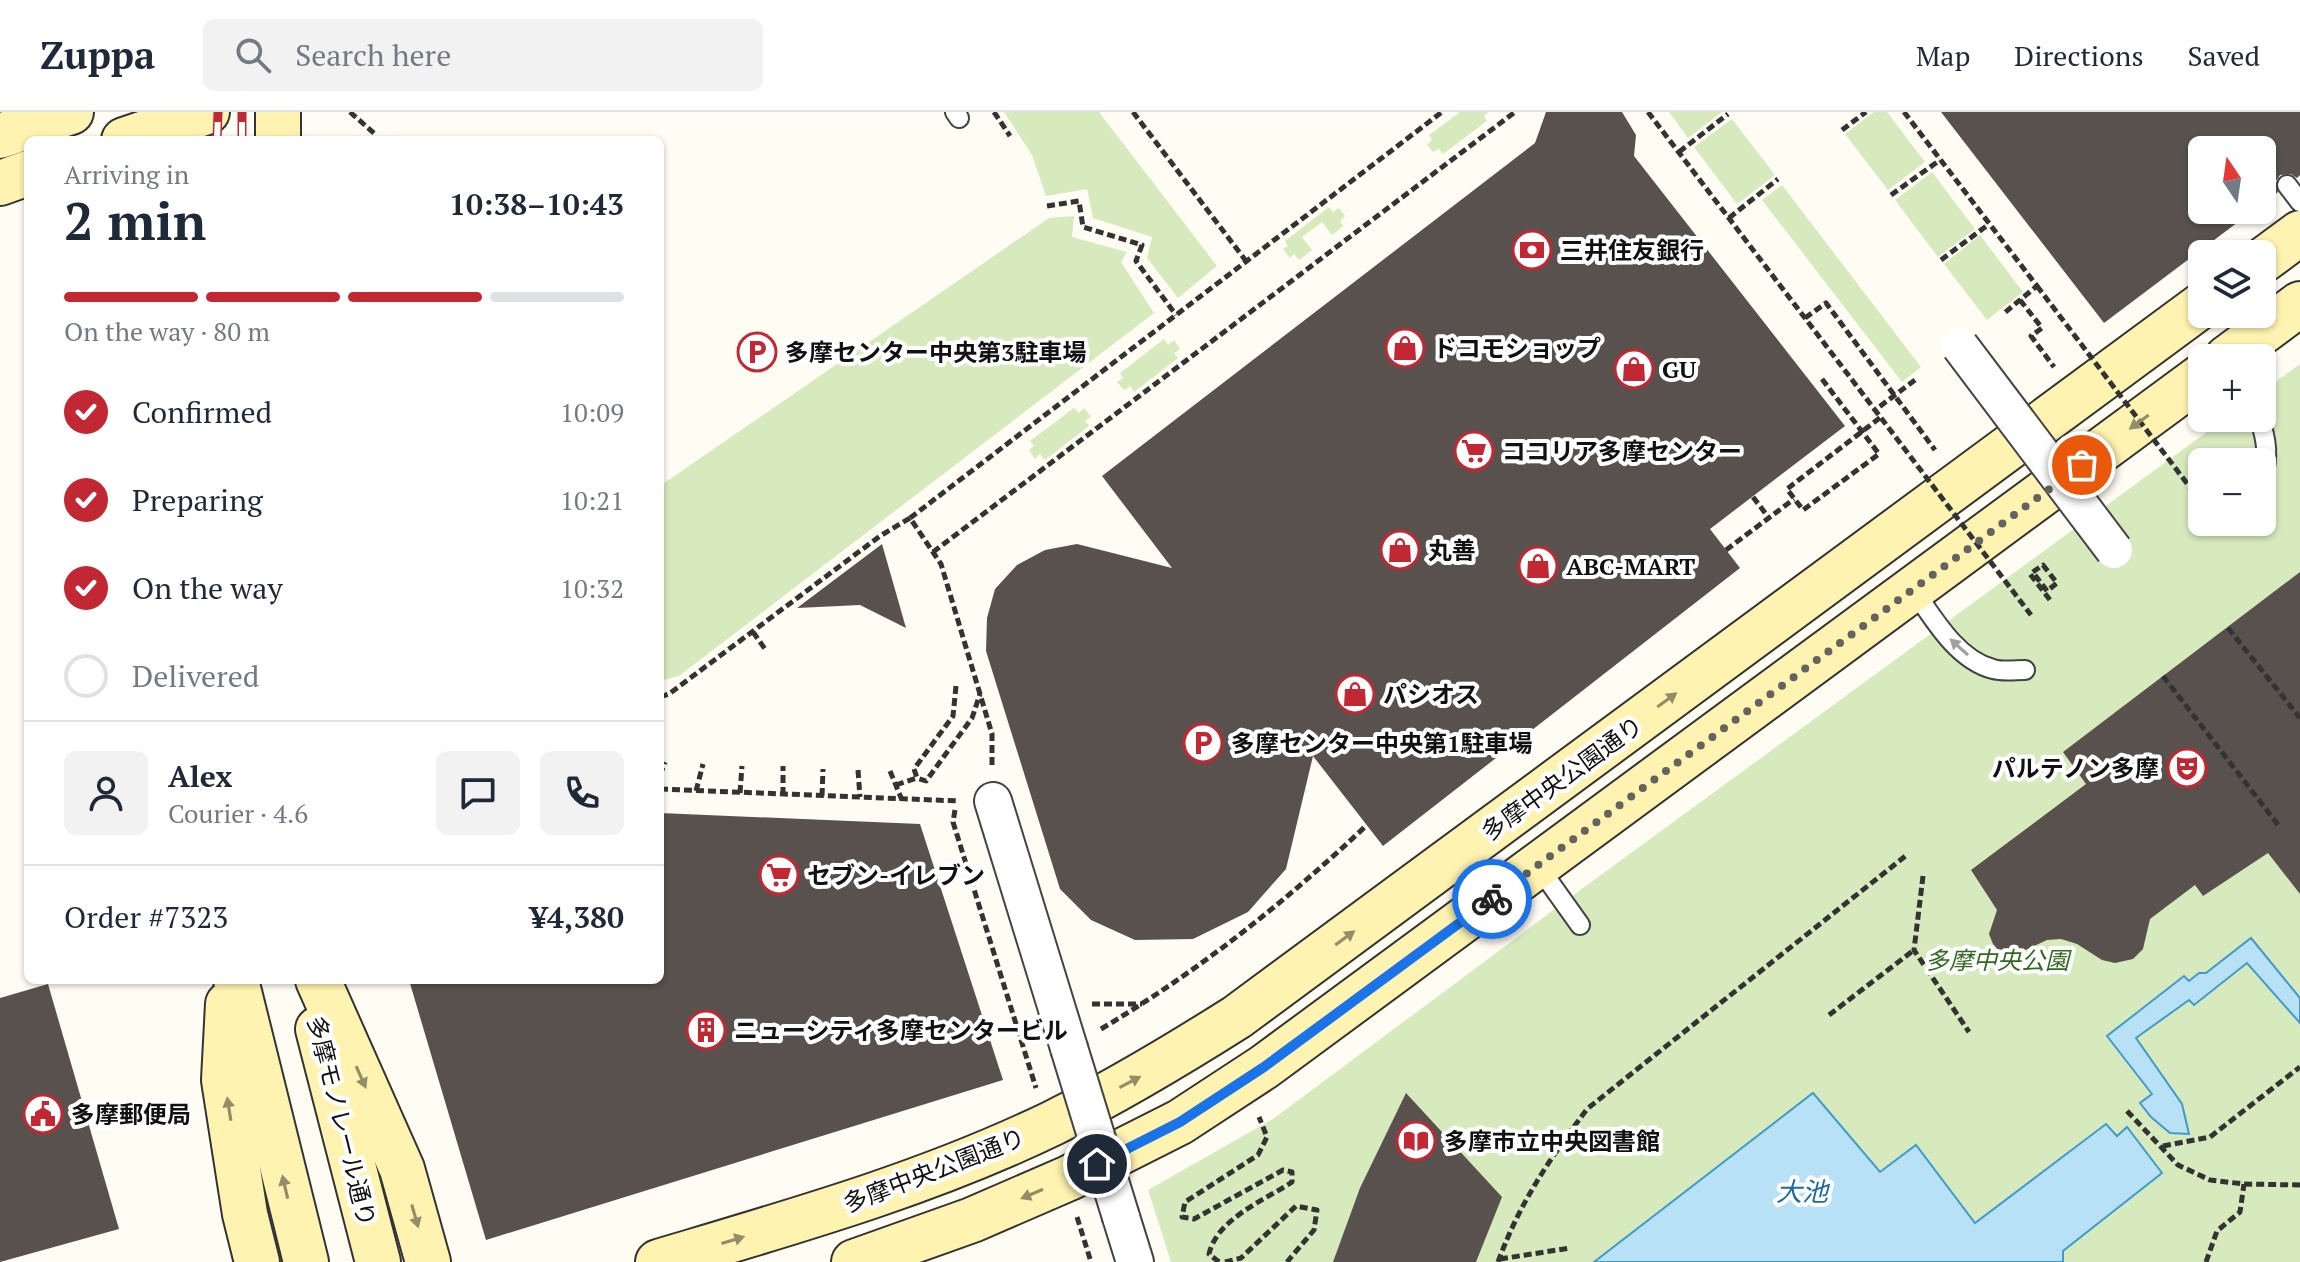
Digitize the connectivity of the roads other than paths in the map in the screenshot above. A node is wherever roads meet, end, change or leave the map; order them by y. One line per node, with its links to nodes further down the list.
1 (71, 112): 4 (street)
2 (278, 112): 6 (street)
3 (188, 121): 5 (street)
4 (0, 136)
5 (137, 136)
6 (278, 136)
7 (24, 174): 8 (street)
8 (0, 183)
9 (2287, 185): 10 (lane)
10 (2300, 202)
11 (2300, 233): 12 (street)
12 (2276, 251)
13 (2300, 304): 15 (street)
14 (2188, 315): 29 (street, 多摩中央公園通り, one-way to 14)
15 (2246, 344)
16 (1960, 346): 18 (street, bridge)
17 (2188, 386): 19 (street, one-way to 19)
18 (2114, 550)
19 (1913, 589): 20 (lane, one-way to 19); 22 (street)
20 (2025, 670)
21 (993, 801): 34 (street, bridge)
22 (1538, 866): 23 (lane); 28 (street, one-way to 28)
23 (1580, 925)
24 (229, 984): 30 (street, one-way to 24)
25 (237, 984): 31 (street, one-way to 25)
26 (309, 984): 32 (street, 多摩モノレール通り)
27 (320, 984): 33 (street, one-way to 33)
28 (871, 1260)
29 (664, 1261)
30 (257, 1262)
31 (306, 1262)
32 (378, 1262)
33 (428, 1262)
34 (1135, 1262)

